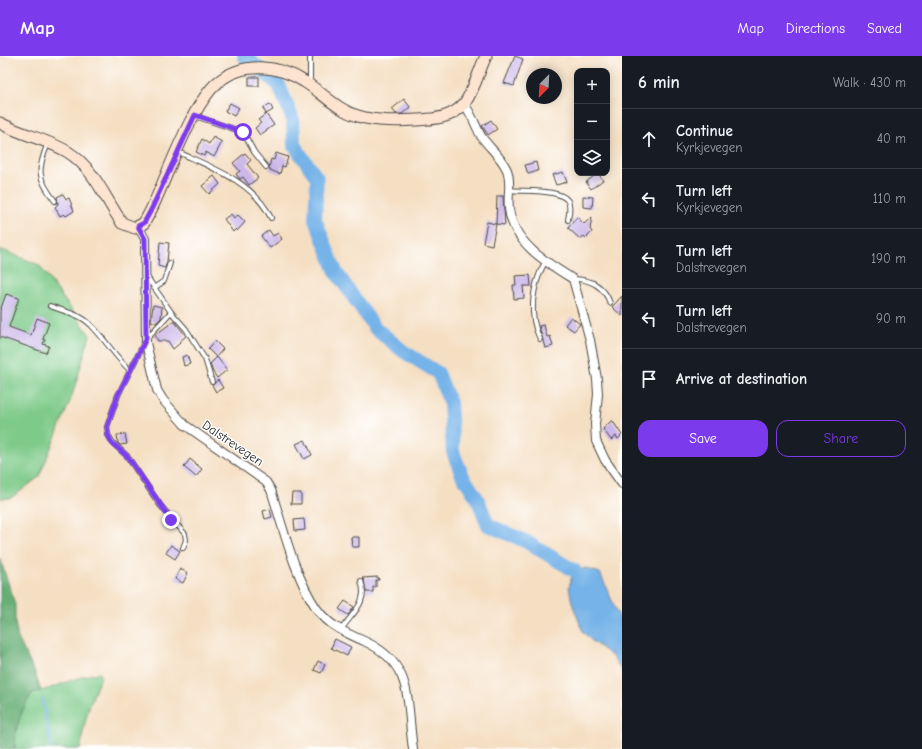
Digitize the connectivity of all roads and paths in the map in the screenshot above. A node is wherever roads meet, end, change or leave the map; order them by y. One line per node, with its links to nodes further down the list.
1 (310, 56): 3 (lane)
2 (486, 56): 4 (main road)
3 (310, 85): 4 (main road); 5 (main road)
4 (464, 104): 10 (street)
5 (195, 115): 8 (main road); 9 (lane)
6 (0, 123): 7 (main road)
7 (49, 143): 11 (lane); 14 (main road)
8 (178, 152): 12 (lane); 14 (main road)
9 (266, 167)
10 (510, 190): 13 (lane); 15 (street)
11 (56, 201)
12 (271, 218)
13 (568, 220)
14 (138, 226): 17 (street, Dalstrevegen)
15 (545, 262): 18 (street); 24 (lane)
16 (170, 263): 19 (lane)
17 (146, 275): 19 (lane); 23 (street, Dalstrevegen)
18 (573, 278): 20 (lane); 27 (street)
19 (154, 288): 22 (lane)
20 (610, 303)
21 (50, 306): 25 (lane)
22 (171, 312): 23 (lane, Dalstrevegen); 26 (lane)
23 (146, 339): 25 (lane, Dalstrevegen); 30 (street, Dalstrevegen)
24 (540, 339)
25 (130, 370): 28 (lane, Dalstrevegen)
26 (212, 382)
27 (622, 484)
28 (183, 548)
29 (361, 581): 30 (lane)
30 (340, 630): 31 (street, Dalstrevegen)
31 (413, 749)

